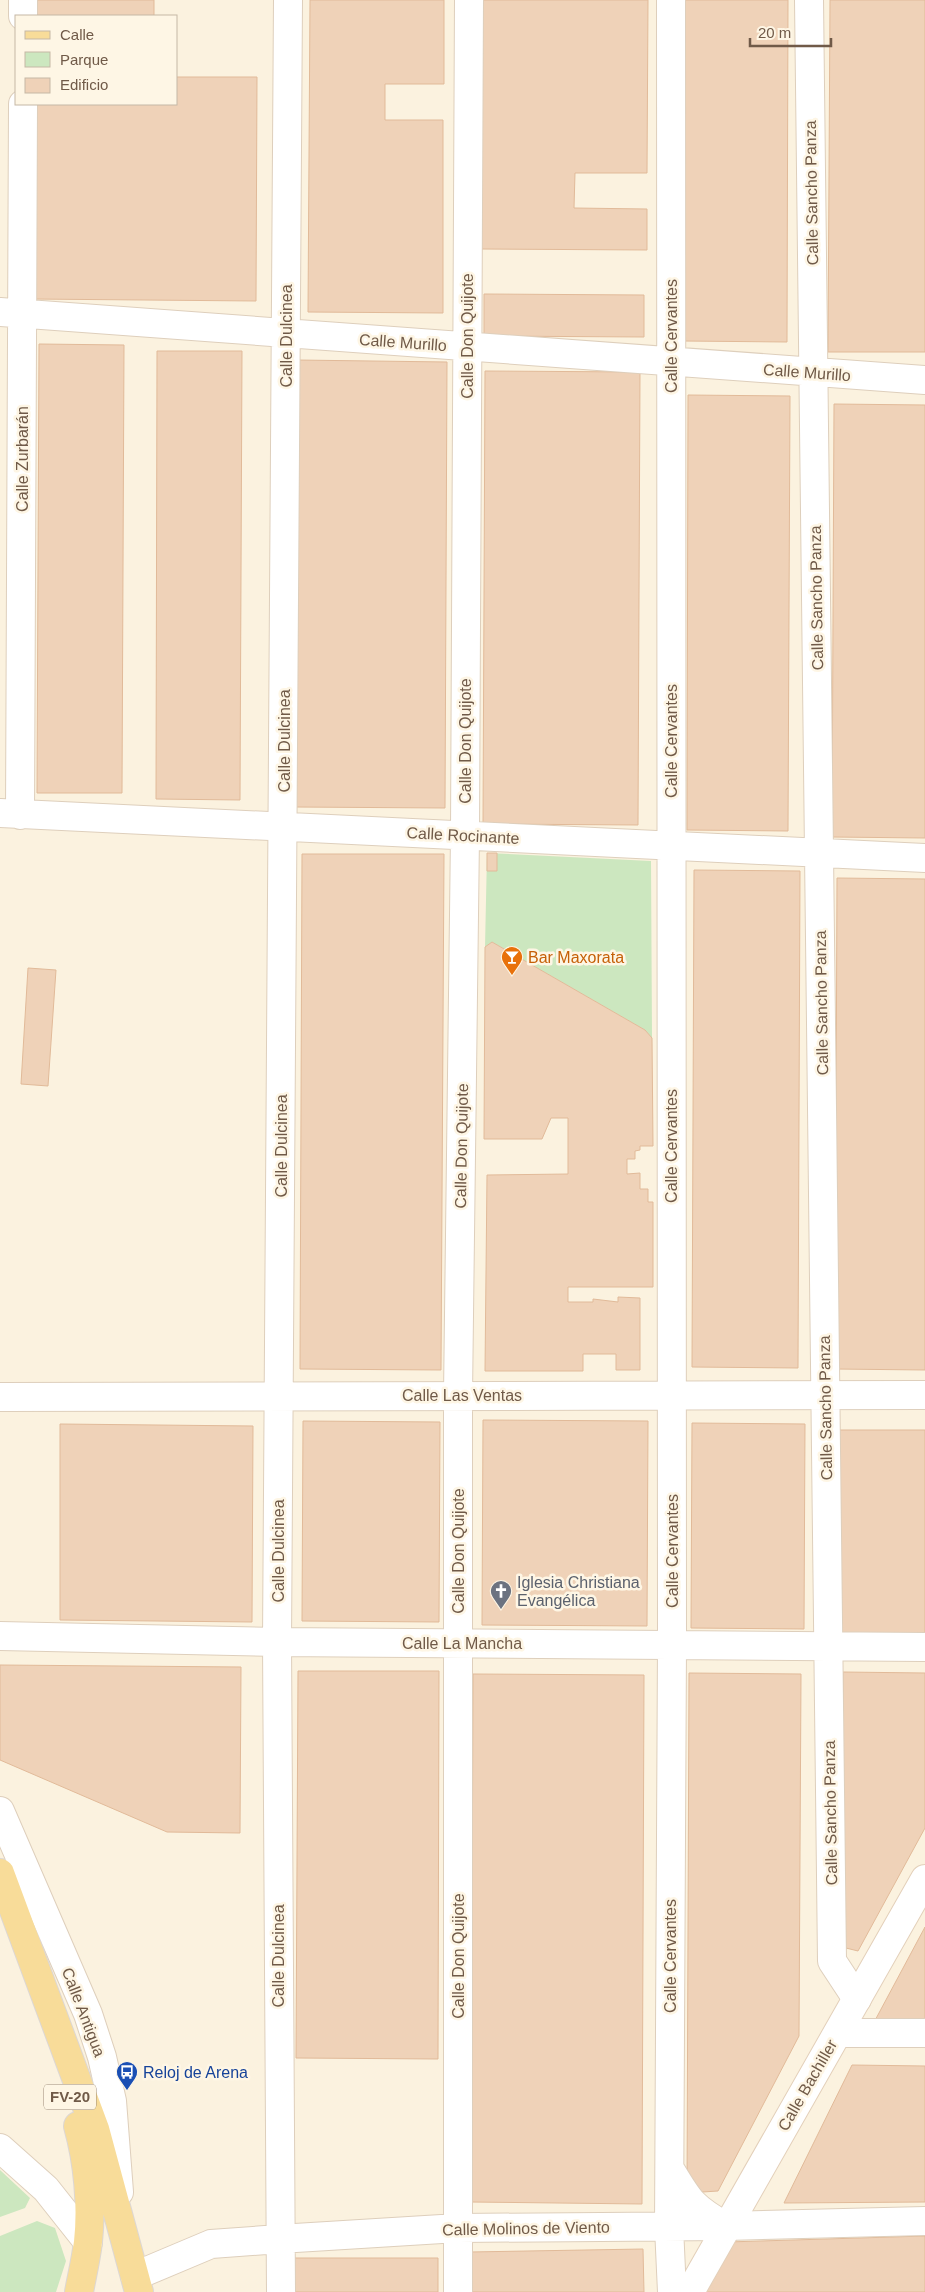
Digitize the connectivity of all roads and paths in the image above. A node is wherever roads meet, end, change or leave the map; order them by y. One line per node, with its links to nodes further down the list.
1 (23, 0): 6 (street)
2 (288, 0): 9 (street, Calle Dulcinea)
3 (469, 0): 10 (street, Calle Don Quijote)
4 (671, 0): 11 (street, Calle Cervantes)
5 (809, 0): 12 (street, Calle Sancho Panza)
6 (23, 15)
7 (23, 105): 8 (street, Calle Zurbarán)
8 (11, 313): 9 (street, Calle Murillo); 14 (street, Calle Zurbarán)
9 (286, 334): 10 (street, Calle Murillo); 15 (street, Calle Dulcinea)
10 (467, 347): 11 (street, Calle Murillo); 16 (street, Calle Don Quijote)
11 (671, 362): 12 (street, Calle Murillo); 17 (street, Calle Cervantes)
12 (814, 372): 13 (street, Calle Murillo); 18 (street, Calle Sancho Panza)
13 (925, 380)
14 (10, 814): 15 (street, Calle Rocinante)
15 (283, 827): 16 (street, Calle Rocinante); 21 (street, Calle Dulcinea)
16 (465, 835): 17 (street, Calle Rocinante); 22 (street, Calle Don Quijote)
17 (671, 846): 18 (street, Calle Rocinante); 23 (street, Calle Cervantes)
18 (819, 853): 19 (street, Calle Rocinante); 24 (street, Calle Sancho Panza)
19 (925, 858)
20 (925, 1394): 24 (street, Calle Las Ventas)
21 (279, 1395): 22 (street, Calle Las Ventas); 25 (street, Calle Las Ventas); 27 (street, Calle Dulcinea)
22 (458, 1395): 23 (street, Calle Las Ventas); 28 (street, Calle Don Quijote)
23 (671, 1395): 24 (street, Calle Las Ventas); 29 (street, Calle Cervantes)
24 (825, 1395): 30 (street, Calle Sancho Panza)
25 (0, 1398)
26 (0, 1636): 27 (street, Calle La Mancha)
27 (277, 1642): 28 (street, Calle La Mancha); 46 (street, Calle Dulcinea)
28 (458, 1643): 29 (street, Calle La Mancha); 45 (street, Calle Don Quijote)
29 (672, 1644): 30 (street, Calle La Mancha); 40 (street, Calle Cervantes)
30 (828, 1646): 31 (street, Calle La Mancha); 36 (street, Calle Sancho Panza)
31 (925, 1647)
32 (0, 1811): 42 (street, Calle Antigua)
33 (0, 1874): 42 (main road, FV-20)
34 (925, 1879): 36 (street, Calle Bachiller)
35 (0, 1911): 47 (main road, FV-20)
36 (857, 1999): 37 (street, Calle Bachiller)
37 (838, 2033): 38 (street); 44 (street, Calle Bachiller)
38 (925, 2033)
39 (0, 2148): 47 (street)
40 (670, 2169): 43 (street, Calle Cervantes); 44 (street)
41 (925, 2221): 44 (street, Calle Molinos de Viento)
42 (122, 2225): 48 (main road, FV-20)
43 (669, 2226): 44 (street, Calle Molinos de Viento); 45 (street, Calle Molinos de Viento); 52 (street, Calle Cervantes)
44 (725, 2226): 53 (street, Calle Bachiller)
45 (458, 2228): 46 (street, Calle Molinos de Viento); 51 (street, Calle Don Quijote)
46 (280, 2239): 48 (street, Calle Molinos de Viento); 50 (street, Calle Dulcinea)
47 (88, 2242): 49 (main road, FV-20)
48 (137, 2284)
49 (78, 2292)
50 (281, 2292)
51 (458, 2292)
52 (672, 2292)
53 (690, 2292)

